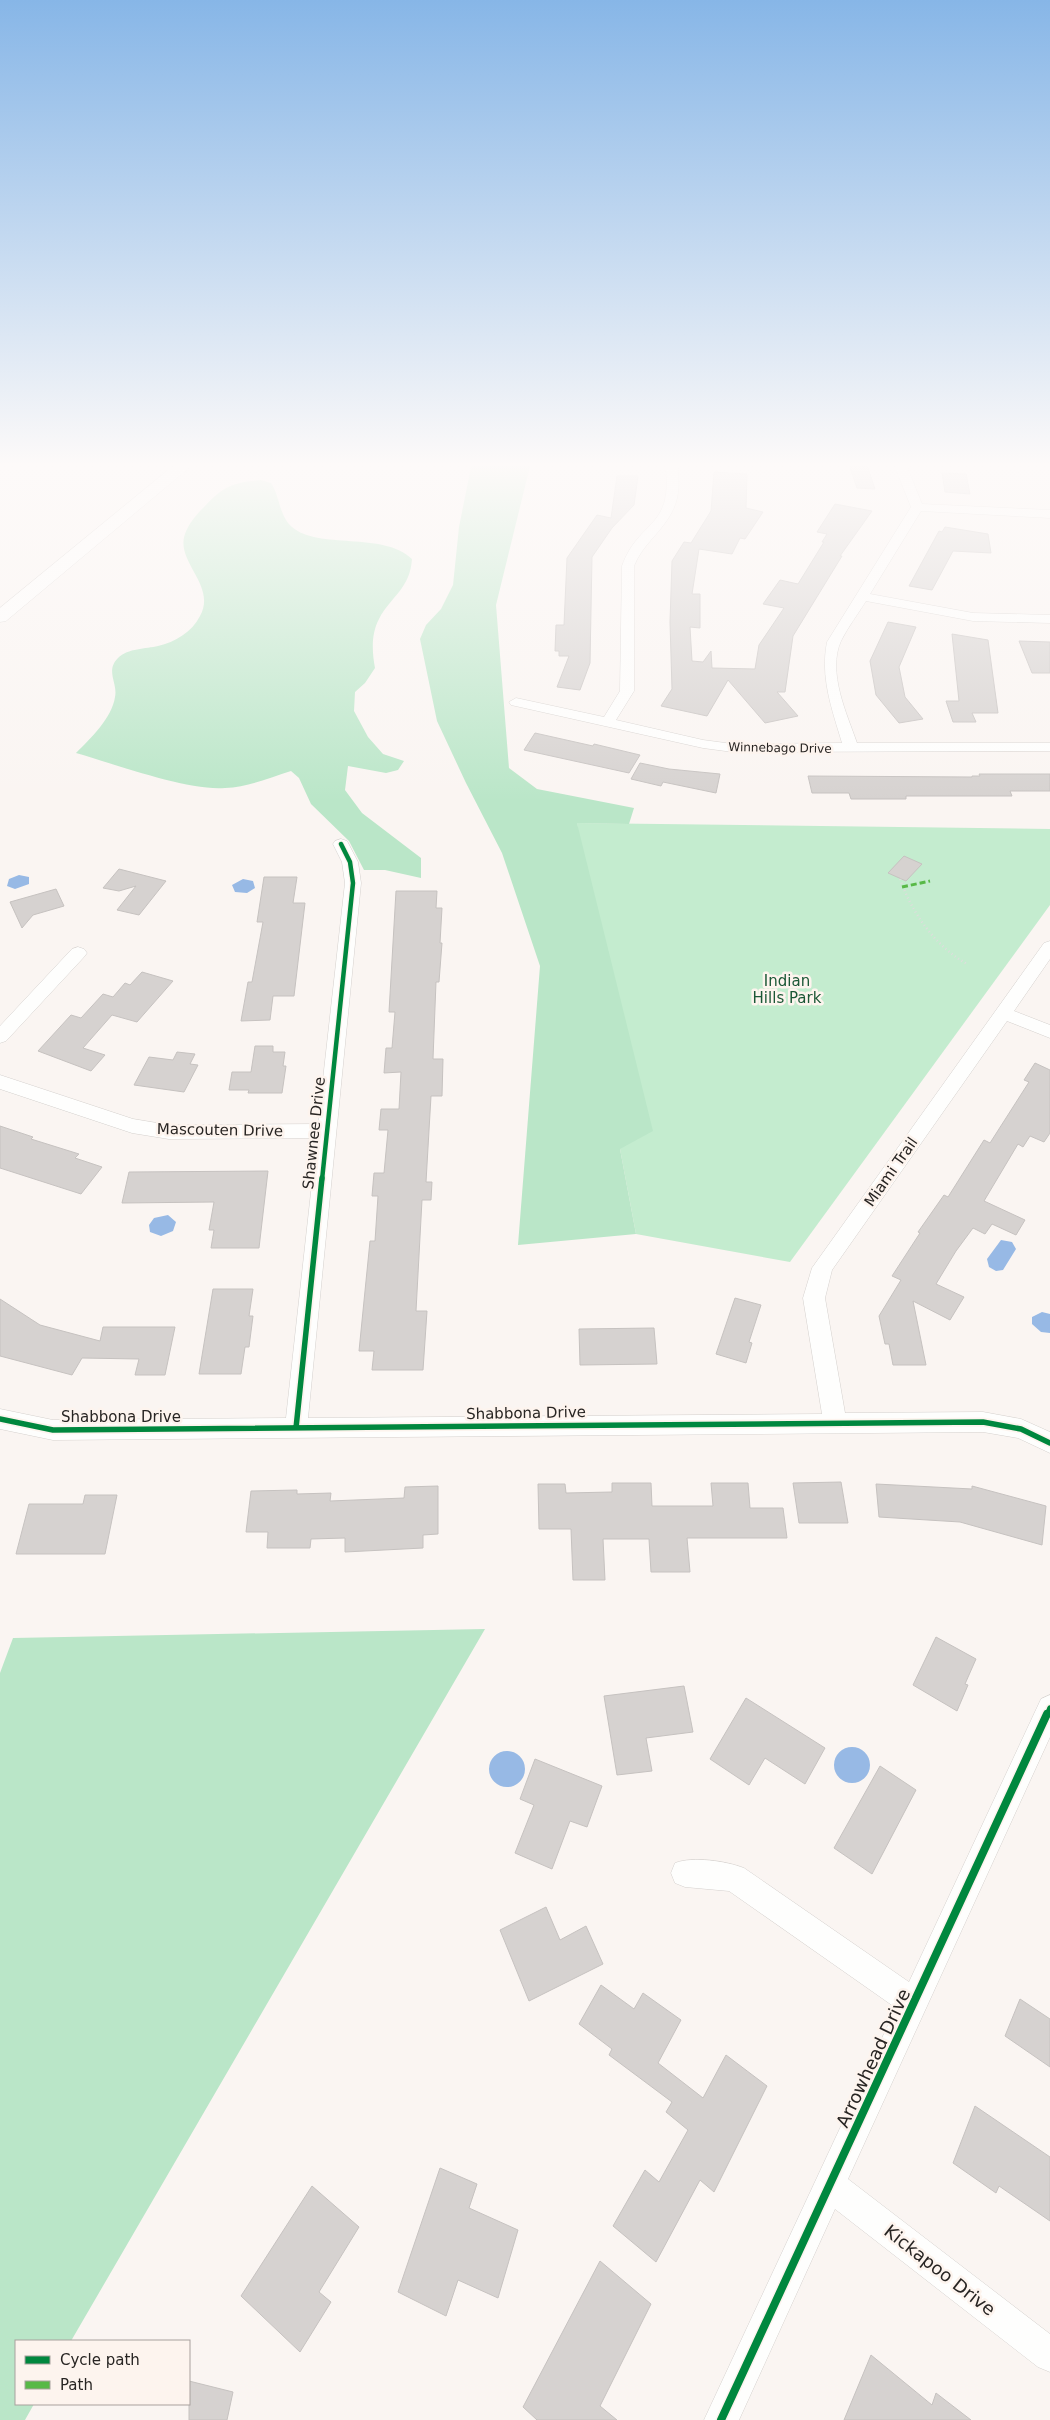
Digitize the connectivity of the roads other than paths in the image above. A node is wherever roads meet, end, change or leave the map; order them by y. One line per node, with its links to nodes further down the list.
1 (51, 575): 5 (street)
2 (628, 575): 8 (street)
3 (875, 575): 4 (street)
4 (862, 596): 6 (street); 10 (street)
5 (0, 617)
6 (1050, 619)
7 (516, 702): 8 (street, Winnebago Drive)
8 (608, 722): 10 (street, Winnebago Drive)
9 (1050, 747): 10 (street, Winnebago Drive)
10 (851, 749)
11 (340, 844): 18 (street, Shawnee Drive)
12 (1050, 947): 14 (street, Miami Trail)
13 (78, 953): 16 (street)
14 (1003, 1013): 15 (street); 20 (street, Miami Trail)
15 (1050, 1032)
16 (0, 1037)
17 (0, 1082): 18 (street, Mascouten Drive)
18 (327, 1131): 21 (street, Shawnee Drive)
19 (0, 1419): 21 (street, Shabbona Drive)
20 (835, 1423): 21 (street, Shabbona Drive); 22 (street, Shabbona Drive)
21 (296, 1428)
22 (1050, 1443)
23 (1050, 1708): 25 (street, Arrowhead Drive)
24 (685, 1873): 25 (street, Arrowhead Drive)
25 (914, 2002): 26 (street, Arrowhead Drive)
26 (830, 2185): 27 (street, Kickapoo Drive); 28 (street, Arrowhead Drive)
27 (1050, 2356)
28 (721, 2420)

